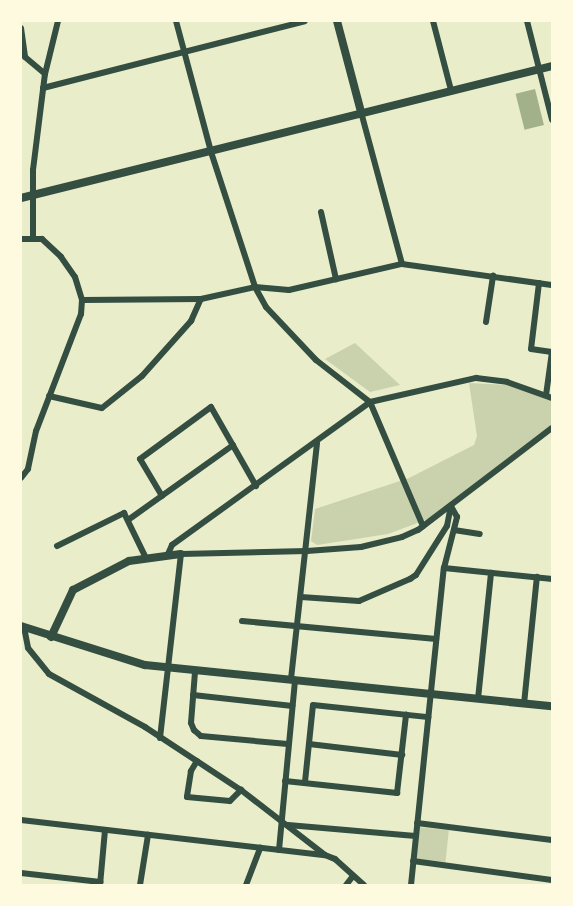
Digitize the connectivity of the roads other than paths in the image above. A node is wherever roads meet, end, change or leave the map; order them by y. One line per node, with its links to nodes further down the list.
1 (58, 21): 12 (street)
2 (176, 21): 8 (street)
3 (305, 21): 8 (street)
4 (337, 21): 15 (street)
5 (433, 21): 14 (street)
6 (527, 21): 11 (street)
7 (21, 28): 9 (street)
8 (186, 52): 13 (street); 17 (street)
9 (23, 58): 12 (street)
10 (552, 66): 11 (street)
11 (539, 69): 14 (street); 16 (street)
12 (45, 74): 13 (street)
13 (43, 88): 18 (street)
14 (451, 90): 15 (street)
15 (362, 112): 17 (street); 23 (street)
16 (552, 120)
17 (211, 152): 18 (street); 28 (street)
18 (34, 195): 19 (street); 21 (street)
19 (21, 198)
20 (321, 212): 25 (street)
21 (33, 237): 22 (street); 30 (street)
22 (21, 239)
23 (402, 264): 24 (street); 25 (street)
24 (493, 276): 26 (street); 31 (street)
25 (336, 279): 28 (street)
26 (539, 283): 27 (street); 33 (street)
27 (552, 285)
28 (255, 287): 29 (street); 34 (street)
29 (201, 298): 30 (street); 32 (street)
30 (82, 300): 32 (street)
31 (486, 322)
32 (49, 396): 38 (street)
33 (549, 397): 34 (street)
34 (370, 402): 36 (street); 43 (street)
35 (552, 428): 41 (street)
36 (317, 443): 39 (street); 47 (street)
37 (232, 445): 39 (street); 40 (street); 40 (street)
38 (21, 478)
39 (256, 486): 48 (street)
40 (162, 496): 42 (street)
41 (451, 506): 43 (street); 44 (street); 55 (street)
42 (128, 520): 46 (street); 50 (street)
43 (423, 526): 47 (street)
44 (454, 530): 45 (street); 51 (street)
45 (480, 534)
46 (57, 546)
47 (307, 551): 49 (street); 55 (street)
48 (168, 554): 49 (street); 50 (street)
49 (181, 554): 61 (street)
50 (146, 556): 59 (street)
51 (444, 568): 52 (street); 60 (street)
52 (491, 573): 53 (street); 66 (street)
53 (537, 577): 54 (street); 67 (street)
54 (552, 579)
55 (301, 597): 57 (street)
56 (242, 621): 57 (street)
57 (298, 625): 60 (street); 63 (street)
58 (22, 627): 59 (street); 72 (street)
59 (51, 637): 61 (street)
60 (436, 639): 64 (street)
61 (169, 668): 62 (street); 72 (street)
62 (195, 672): 63 (street); 65 (street)
63 (293, 680): 64 (street); 68 (street)
64 (431, 694): 66 (street); 71 (street)
65 (193, 695): 68 (street); 73 (street)
66 (478, 699): 67 (street)
67 (524, 704): 69 (street)
68 (292, 706): 73 (street)
69 (552, 706)
70 (406, 715): 71 (street); 74 (street); 75 (street)
71 (428, 717): 81 (street)
72 (160, 738): 76 (street)
73 (288, 744): 77 (street)
74 (309, 744): 75 (street); 78 (street)
75 (402, 755): 78 (street)
76 (197, 762): 79 (street); 79 (street)
77 (285, 781): 78 (street); 82 (street)
78 (305, 782)
79 (241, 790): 82 (street)
80 (21, 820): 83 (street)
81 (417, 822): 85 (street); 86 (street)
82 (284, 823): 85 (street); 88 (street); 89 (street)
83 (105, 830): 84 (street); 94 (street)
84 (148, 835): 87 (street); 95 (street)
85 (416, 836): 90 (street)
86 (552, 840)
87 (260, 848): 88 (street); 96 (street)
88 (279, 850): 89 (street)
89 (325, 855): 92 (street)
90 (413, 861): 93 (street); 99 (street)
91 (21, 873): 94 (street)
92 (353, 876): 97 (street); 98 (street)
93 (552, 880)
94 (100, 884)
95 (140, 885)
96 (246, 885)
97 (346, 885)
98 (364, 885)
99 (411, 885)

